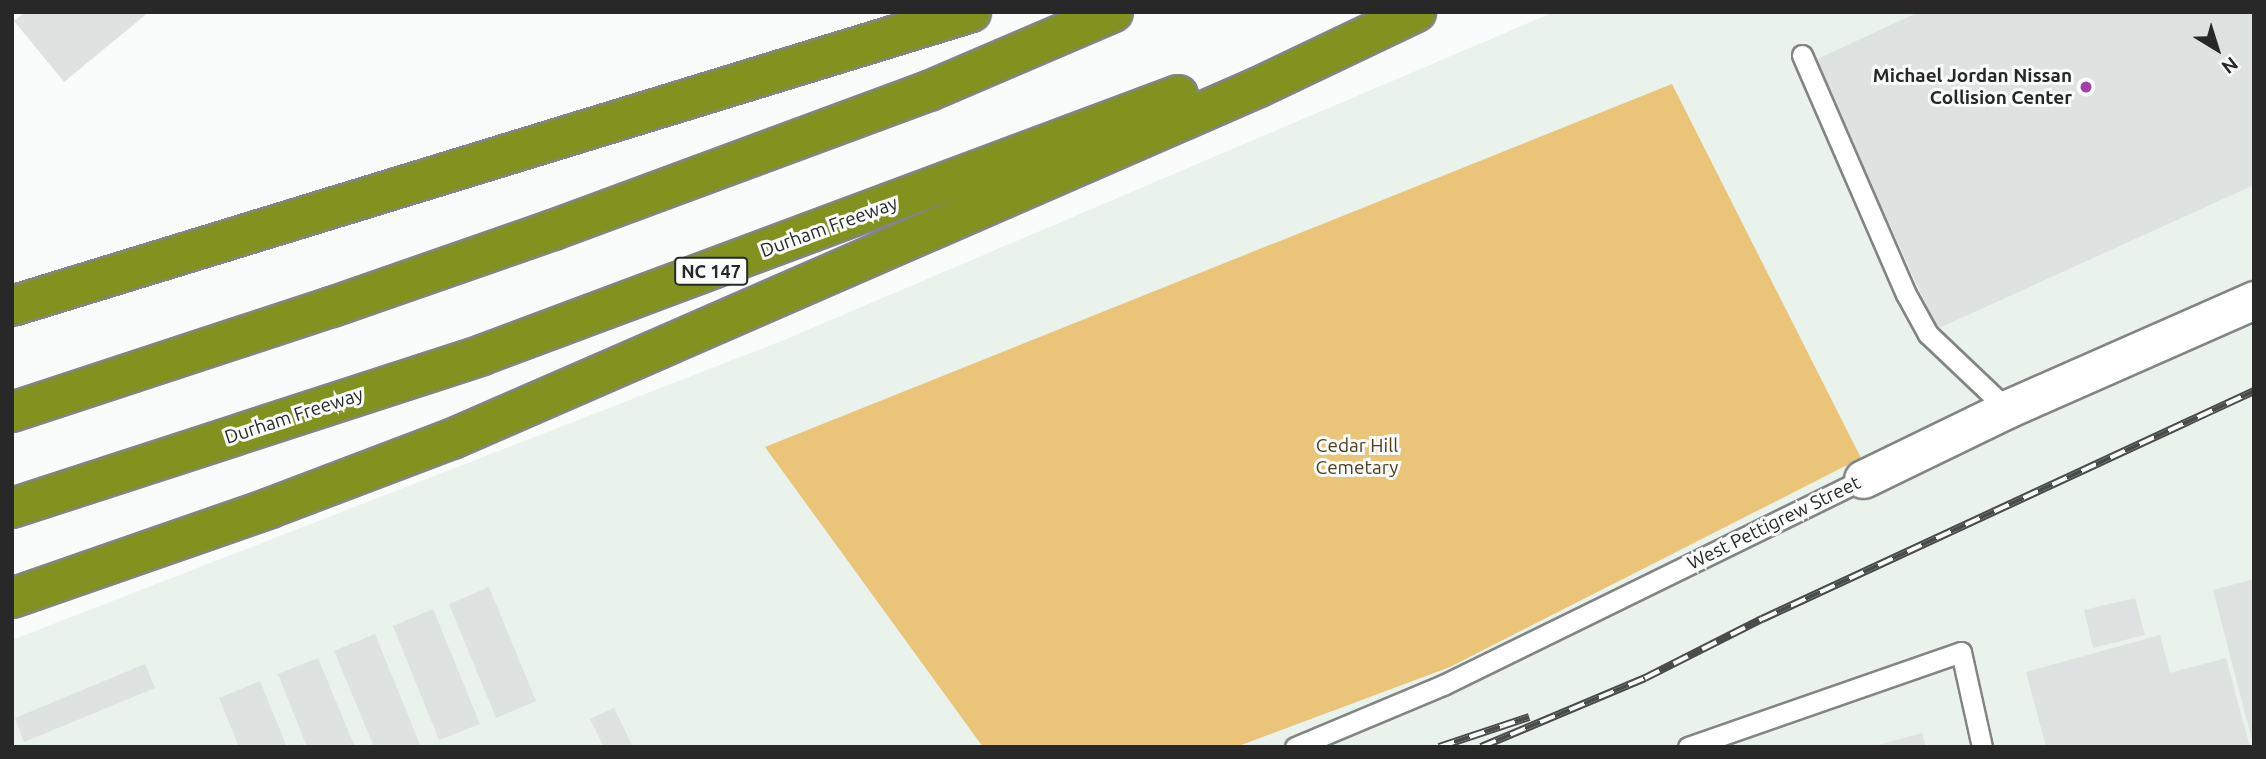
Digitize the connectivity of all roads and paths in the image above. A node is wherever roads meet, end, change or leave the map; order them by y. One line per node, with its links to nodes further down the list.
1 (971, 12): 7 (highway)
2 (1113, 12): 9 (highway)
3 (1402, 12): 11 (highway, Durham Freeway / NC 147)
4 (1416, 12): 12 (highway)
5 (1802, 55): 8 (lane)
6 (2254, 300): 8 (street, West Pettigrew Street)
7 (12, 306)
8 (2007, 409): 10 (street, West Pettigrew Street)
9 (12, 412)
10 (1863, 479): 13 (lane, West Pettigrew Street)
11 (12, 508)
12 (12, 598)
13 (1295, 747)
14 (1688, 747): 15 (lane)
15 (1982, 747)

